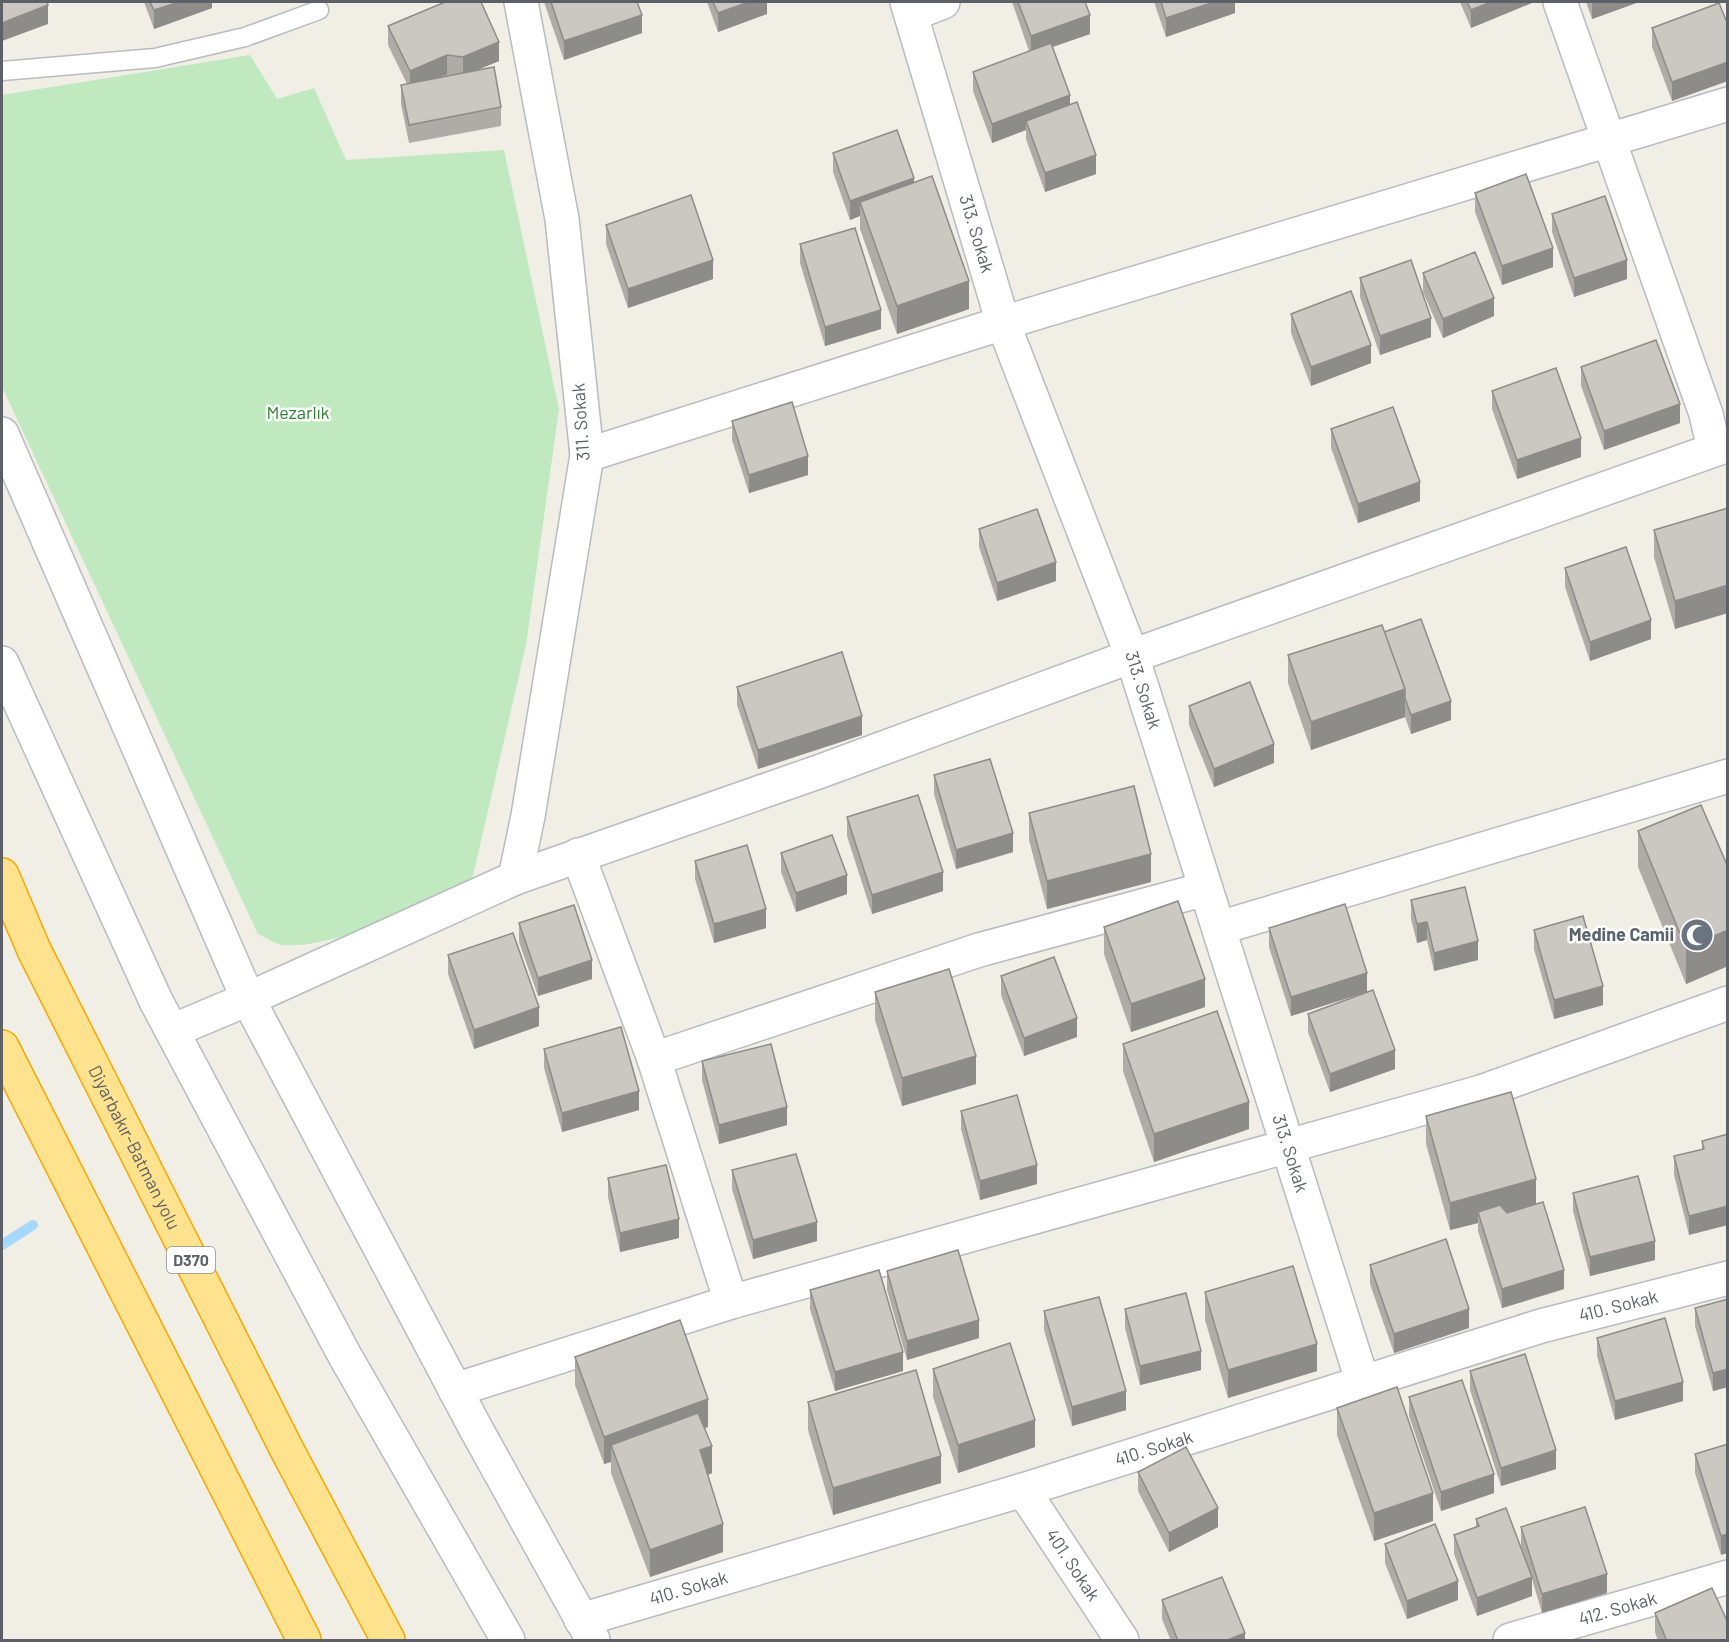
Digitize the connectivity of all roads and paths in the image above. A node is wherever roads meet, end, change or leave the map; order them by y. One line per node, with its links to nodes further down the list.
1 (521, 2): 12 (street, 311. Sokak)
2 (943, 2): 4 (street)
3 (1560, 2): 8 (street)
4 (909, 8): 9 (street, 313. Sokak)
5 (320, 10): 6 (lane)
6 (2, 71)
7 (1728, 104): 8 (street)
8 (1610, 140): 9 (street); 11 (street)
9 (1003, 323): 12 (street); 13 (street, 313. Sokak)
10 (2, 434): 21 (street)
11 (1721, 447): 13 (street)
12 (587, 455): 18 (street, 311. Sokak)
13 (1132, 656): 16 (street); 19 (street, 313. Sokak)
14 (2, 663): 23 (street)
15 (1728, 776): 20 (street)
16 (578, 855): 18 (street); 25 (street)
17 (2, 875): 35 (highway, Diyarbakır-Batman yolu / D370)
18 (515, 878): 21 (street)
19 (1205, 889): 20 (street, 313. Sokak); 25 (street)
20 (1219, 928): 26 (street, 313. Sokak)
21 (248, 999): 23 (street); 30 (street)
22 (1728, 1004): 26 (street)
23 (172, 1031): 36 (street)
24 (2, 1047): 34 (highway)
25 (654, 1059): 28 (street)
26 (1289, 1148): 28 (street); 29 (street, 313. Sokak)
27 (1728, 1278): 29 (street, 410. Sokak)
28 (732, 1302): 30 (street)
29 (1363, 1383): 31 (street, 410. Sokak)
30 (455, 1390): 33 (street)
31 (1023, 1490): 33 (street, 410. Sokak); 37 (street, 401. Sokak)
32 (1728, 1577): 38 (street, 412. Sokak)
33 (587, 1630)
34 (304, 1641)
35 (388, 1641)
36 (508, 1641)
37 (1122, 1641)
38 (1510, 1641)

